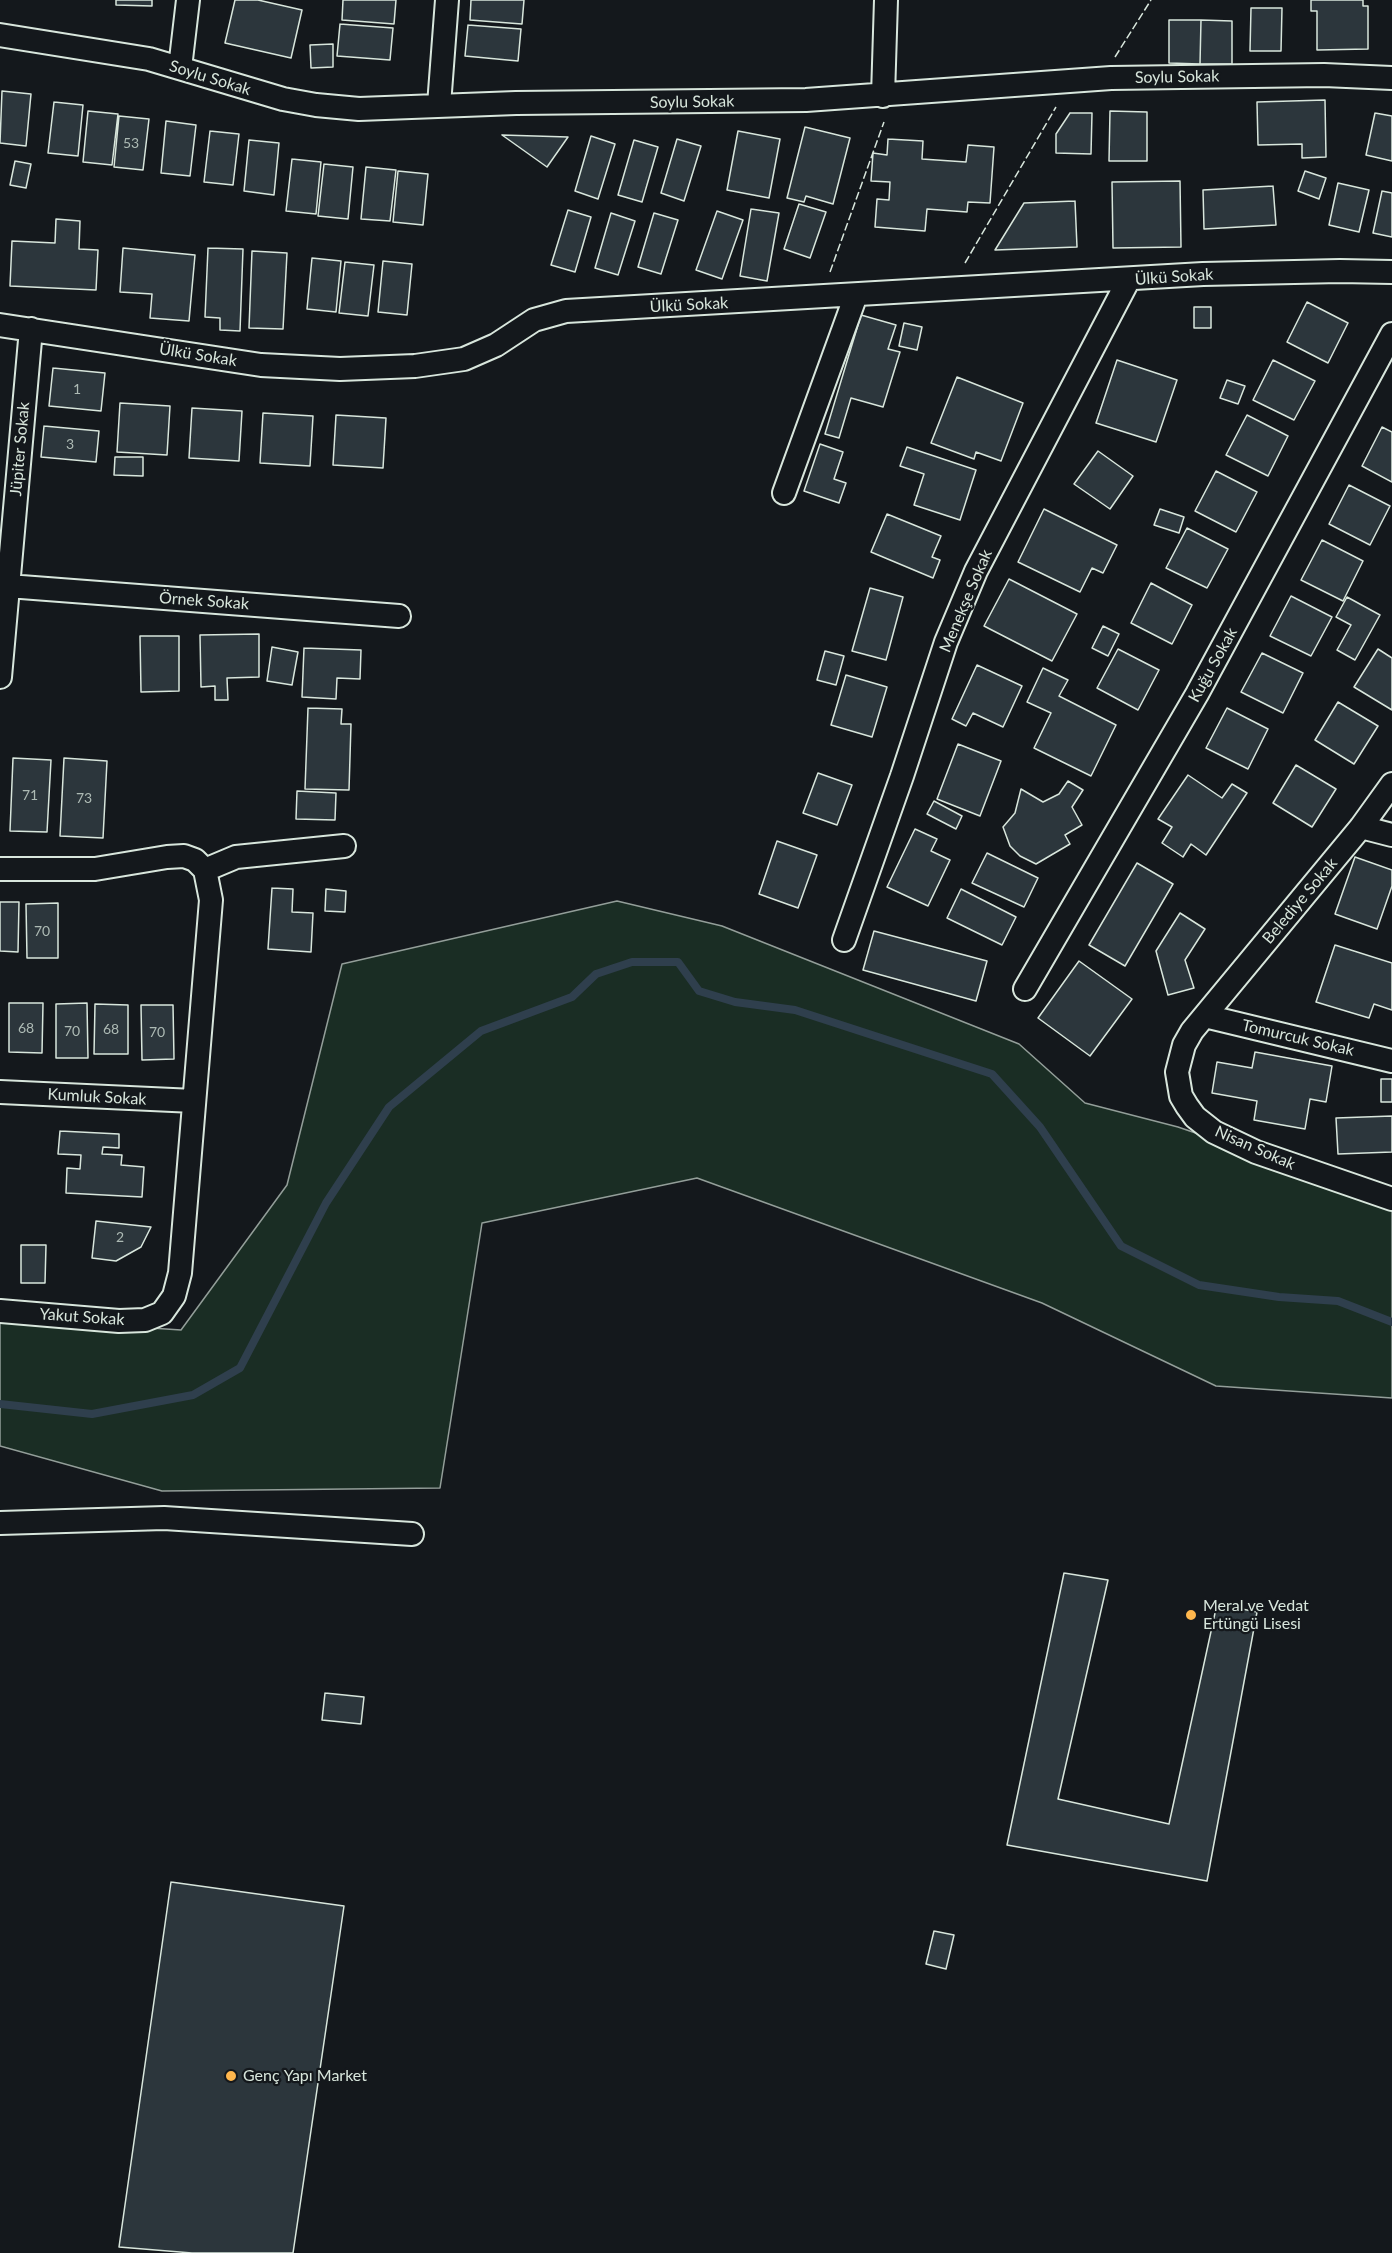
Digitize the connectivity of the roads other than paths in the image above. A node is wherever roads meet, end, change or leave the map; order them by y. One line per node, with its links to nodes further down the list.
1 (188, 0): 5 (street)
2 (447, 0): 8 (street)
3 (886, 0): 7 (street)
4 (0, 35): 5 (street, Soylu Sokak)
5 (180, 68): 8 (street, Soylu Sokak)
6 (1392, 78): 7 (street, Soylu Sokak)
7 (883, 96): 8 (street, Soylu Sokak)
8 (439, 105)
9 (1392, 272): 10 (street, Ülkü Sokak)
10 (1129, 279): 11 (street, Ülkü Sokak); 25 (street, Menekşe Sokak)
11 (856, 296): 13 (street, Ülkü Sokak); 15 (street)
12 (0, 325): 13 (street, Ülkü Sokak)
13 (31, 329): 16 (street, Jüpiter Sokak)
14 (1392, 334): 26 (street, Kuğu Sokak)
15 (784, 493)
16 (8, 586): 17 (street, Örnek Sokak); 18 (street, Jüpiter Sokak)
17 (399, 616)
18 (0, 676)
19 (1392, 784): 20 (street, Belediye Sokak)
20 (1361, 827): 21 (street); 27 (street, Belediye Sokak)
21 (1392, 835)
22 (344, 846): 24 (street)
23 (0, 869): 24 (street)
24 (205, 870): 30 (street)
25 (844, 940)
26 (1025, 989)
27 (1205, 1016): 28 (street, Tomurcuk Sokak); 31 (street, Nisan Sokak)
28 (1392, 1061)
29 (0, 1092): 30 (street, Kumluk Sokak)
30 (194, 1101): 32 (street, Yakut Sokak)
31 (1392, 1198)
32 (0, 1311)
33 (0, 1523): 34 (street)
34 (412, 1534)

